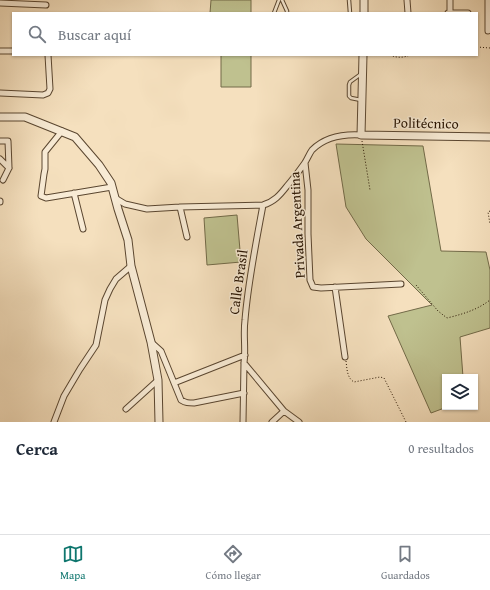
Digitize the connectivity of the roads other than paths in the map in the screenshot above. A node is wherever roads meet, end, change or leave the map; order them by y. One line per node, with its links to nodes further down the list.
1 (280, 0): 10 (lane); 11 (lane)
2 (349, 0): 12 (lane)
3 (364, 0): 13 (street)
4 (407, 0): 14 (street)
5 (450, 0): 15 (street)
6 (32, 2): 8 (street); 9 (street)
7 (488, 2): 16 (street)
8 (0, 3)
9 (46, 5)
10 (274, 12)
11 (287, 12)
12 (350, 12)
13 (364, 12)
14 (408, 12)
15 (449, 12)
16 (489, 28)
17 (0, 51): 18 (street)
18 (12, 51)
19 (48, 56): 22 (street)
20 (363, 56): 21 (street)
21 (363, 73): 23 (street); 23 (lane)
22 (0, 93)
23 (362, 100): 26 (street)
24 (0, 117): 25 (street)
25 (62, 131): 33 (street); 34 (street)
26 (361, 134): 27 (street, Politécnico); 30 (street)
27 (490, 137)
28 (0, 141): 31 (street)
29 (0, 158): 31 (street)
30 (305, 163): 36 (street); 42 (street, Privada Argentina)
31 (9, 168): 32 (street)
32 (3, 180)
33 (112, 187): 34 (street); 35 (street)
34 (74, 193): 38 (street)
35 (114, 198): 37 (street); 40 (street)
36 (263, 205): 37 (street); 44 (street, Calle Brasil)
37 (180, 207): 39 (street)
38 (83, 230)
39 (186, 237)
40 (131, 266): 43 (street); 52 (street)
41 (401, 284): 42 (street)
42 (335, 288): 45 (street)
43 (151, 342): 47 (street); 48 (street)
44 (245, 355): 46 (street, Calle Brasil); 48 (street)
45 (345, 357)
46 (244, 363): 49 (street, Calle Brasil); 51 (street)
47 (158, 380): 50 (street); 53 (street)
48 (174, 383): 49 (street)
49 (244, 393): 54 (street, Calle Brasil)
50 (126, 409)
51 (284, 411): 55 (street); 56 (street)
52 (54, 422)
53 (158, 422)
54 (244, 422)
55 (272, 422)
56 (299, 422)

